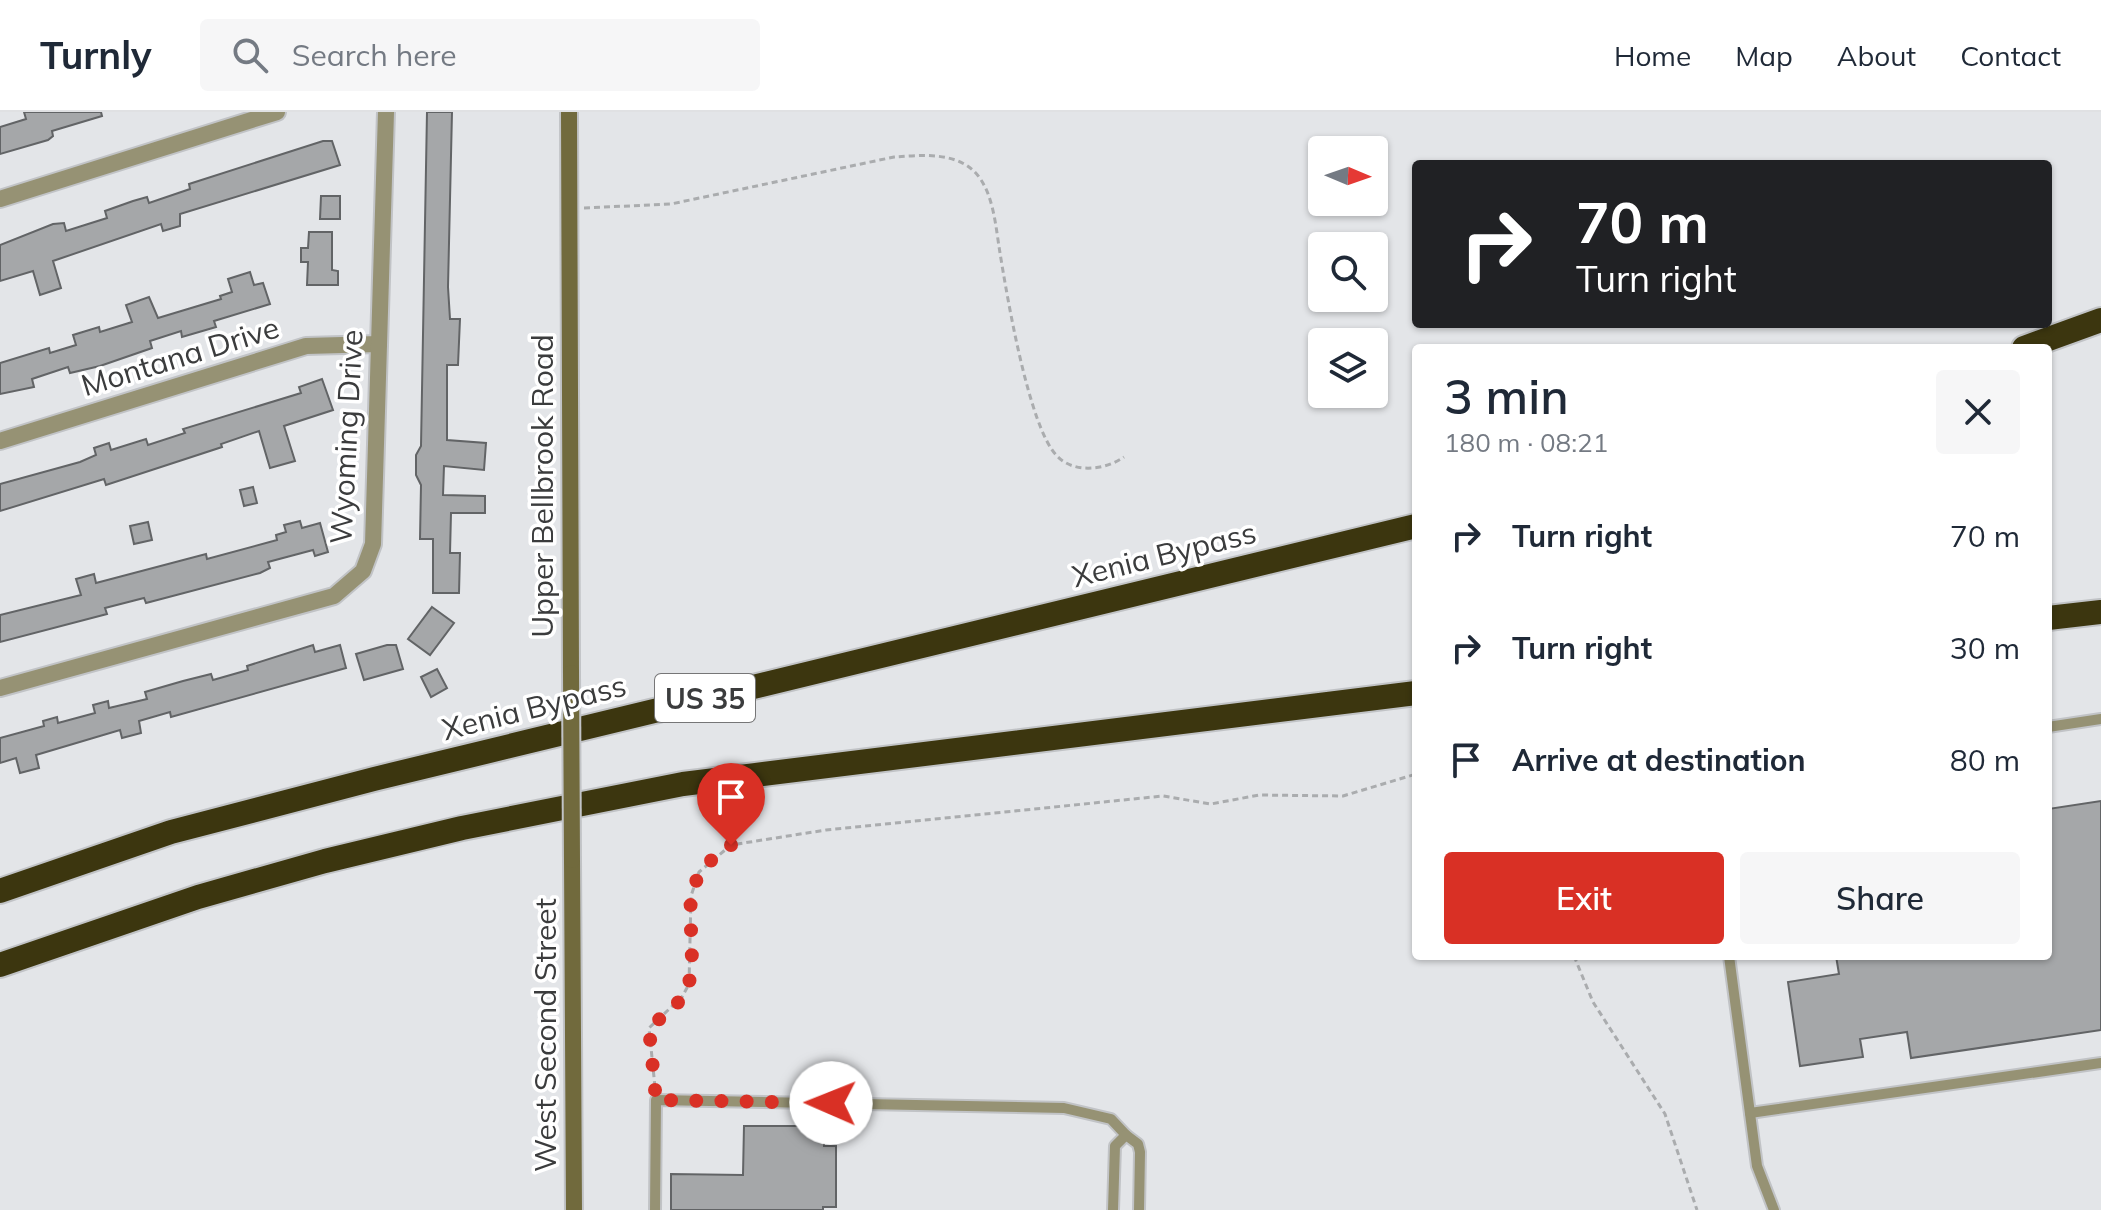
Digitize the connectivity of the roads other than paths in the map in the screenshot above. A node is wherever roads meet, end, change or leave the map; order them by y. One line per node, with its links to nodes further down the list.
1 (277, 112): 4 (street)
2 (386, 112): 6 (street, Wyoming Drive)
3 (569, 112): 18 (main road, Upper Bellbrook Road, bridge)
4 (0, 199)
5 (2101, 320): 7 (highway)
6 (379, 344): 8 (street, Montana Drive); 14 (street, Wyoming Drive)
7 (2035, 344)
8 (0, 441)
9 (1412, 527): 19 (highway, Xenia Bypass / US 35)
10 (2101, 612): 11 (highway)
11 (2052, 618)
12 (2101, 626): 13 (highway)
13 (2052, 632)
14 (0, 688)
15 (1412, 693): 21 (highway)
16 (2101, 719): 17 (lane)
17 (2052, 726)
18 (572, 860): 25 (main road, West Second Street)
19 (0, 891)
20 (1730, 960): 23 (lane)
21 (0, 965)
22 (2101, 1063): 23 (lane)
23 (1750, 1113): 29 (lane)
24 (1126, 1135): 26 (lane); 27 (lane); 28 (lane)
25 (574, 1210)
26 (655, 1210)
27 (1113, 1210)
28 (1139, 1210)
29 (1774, 1210)

